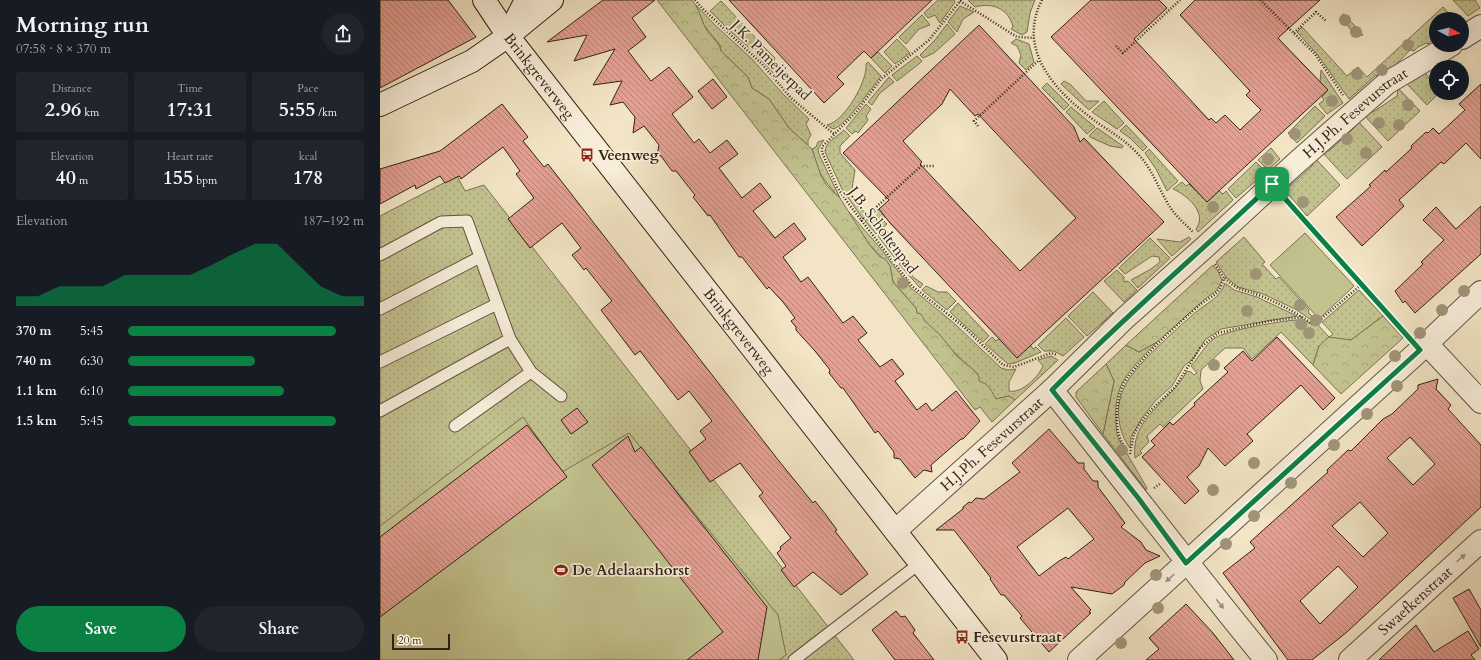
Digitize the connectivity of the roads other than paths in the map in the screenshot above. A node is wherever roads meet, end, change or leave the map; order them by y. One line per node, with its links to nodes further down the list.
1 (484, 0): 6 (street, Brinkgreverweg)
2 (526, 0): 6 (street)
3 (552, 0): 6 (street)
4 (1481, 26): 5 (street)
5 (1469, 34)
6 (508, 36): 8 (street); 23 (street, Brinkgreverweg)
7 (1439, 52): 18 (street, H.J.Ph. Fesevurstraat)
8 (380, 105)
9 (380, 255): 10 (lane)
10 (480, 257): 12 (lane); 13 (lane)
11 (1481, 292): 15 (street)
12 (497, 304): 14 (lane); 16 (lane)
13 (380, 309)
14 (510, 339): 17 (lane); 21 (lane)
15 (1424, 347): 20 (street); 26 (street)
16 (380, 362)
17 (531, 372): 19 (lane); 22 (lane)
18 (1052, 390): 23 (street, H.J.Ph. Fesevurstraat); 26 (street)
19 (561, 396)
20 (1481, 402)
21 (380, 411)
22 (455, 426)
23 (895, 531): 25 (street, Brinkgreverweg)
24 (1481, 541): 31 (street, Swaefkenstraat, one-way to 24)
25 (920, 563): 27 (lane); 28 (street, Brinkgreverweg)
26 (1186, 563): 29 (street, one-way to 29); 30 (street, one-way to 30)
27 (794, 660)
28 (996, 660)
29 (1079, 660)
30 (1266, 660)
31 (1350, 660)

